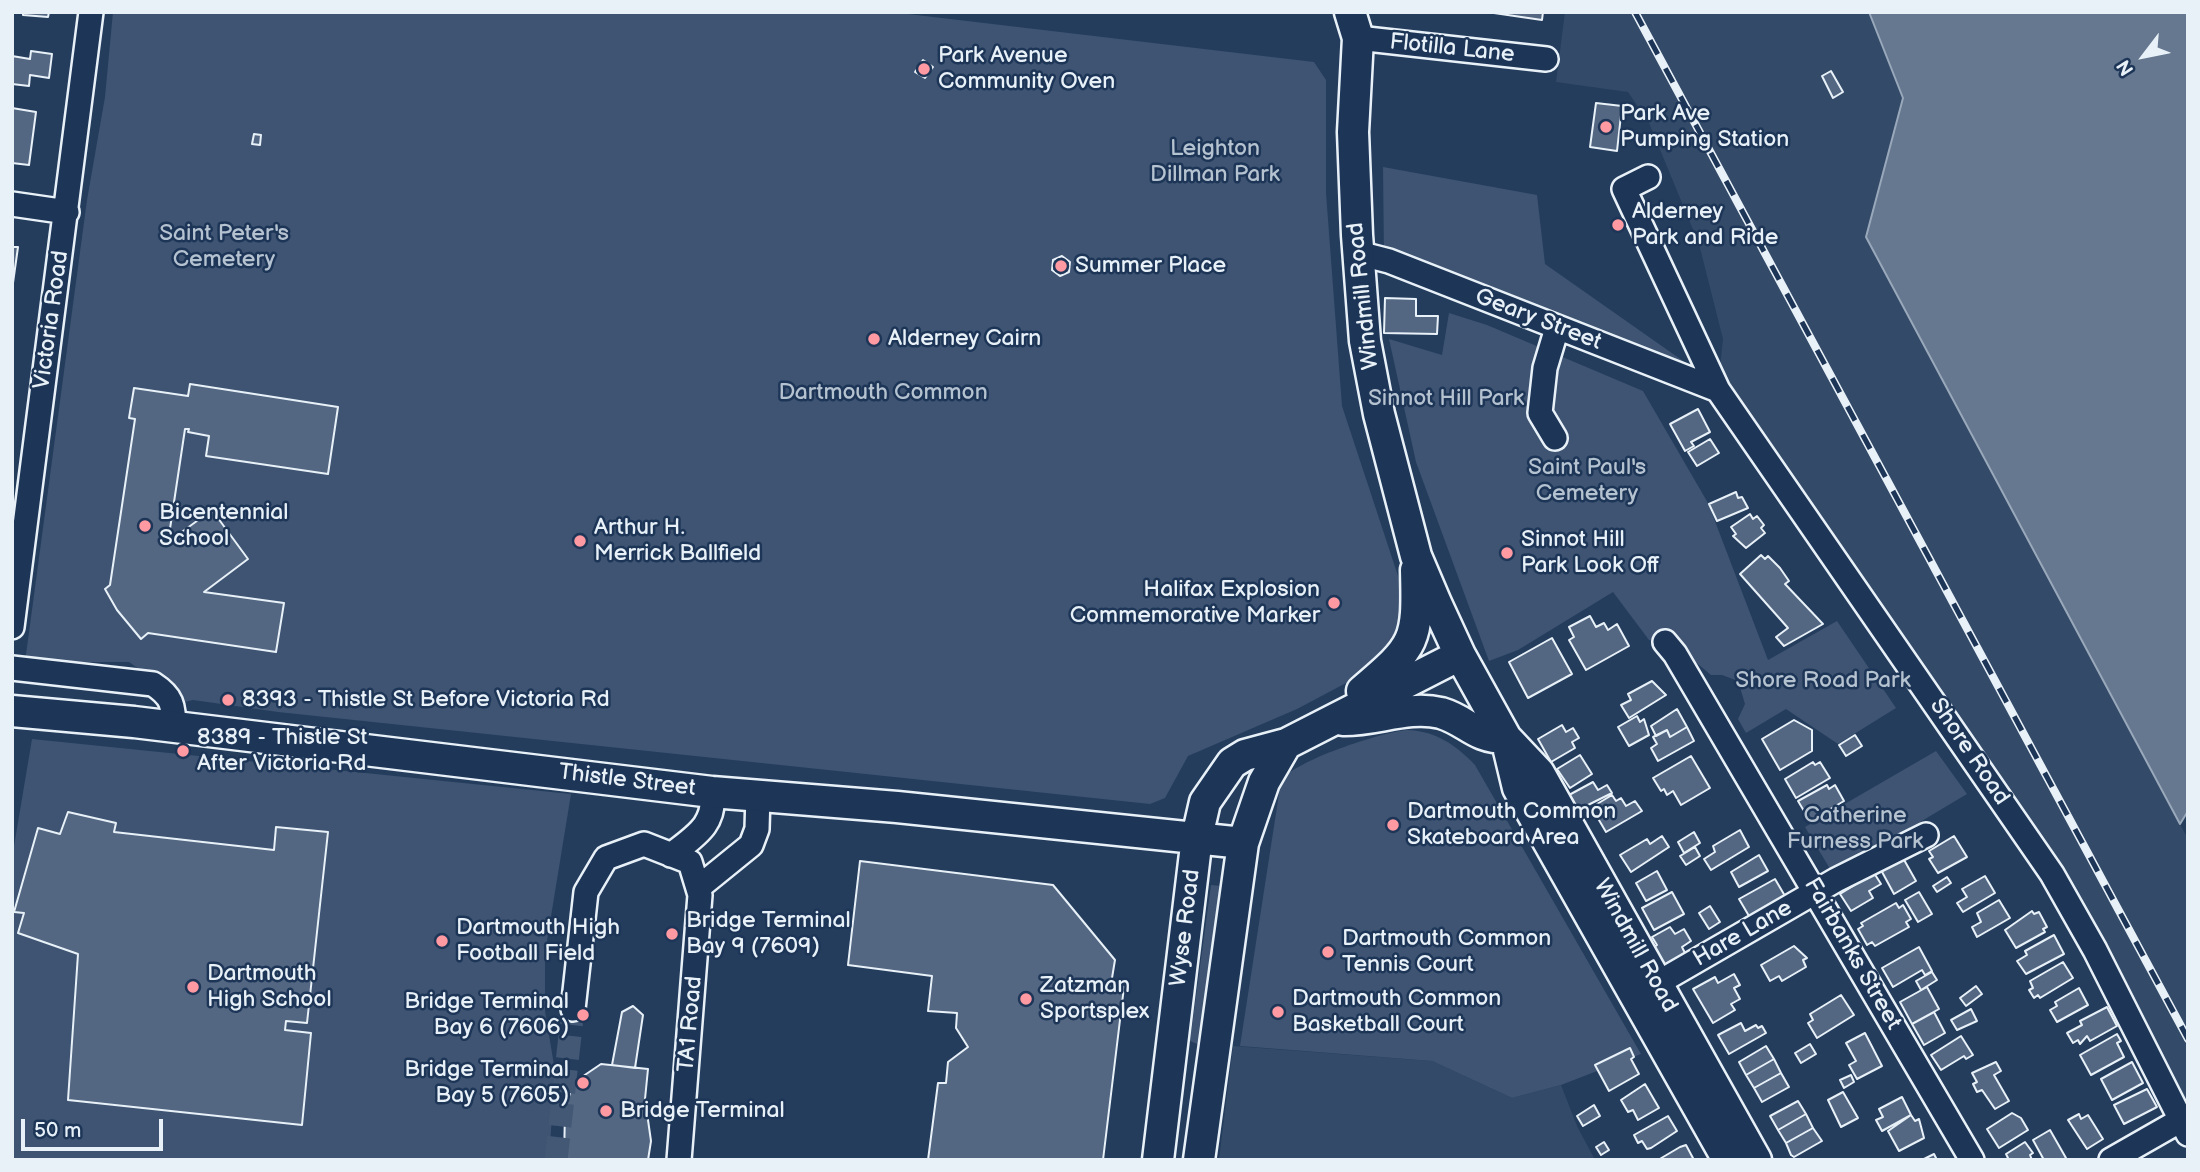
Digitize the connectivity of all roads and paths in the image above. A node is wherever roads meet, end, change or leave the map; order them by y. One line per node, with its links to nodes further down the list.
1 (91, 12): 7 (street, Victoria Road)
2 (1374, 12): 3 (main road)
3 (1354, 25): 4 (street, Flotilla Lane); 8 (main road, Windmill Road)
4 (1546, 60)
5 (1648, 177): 10 (street, Shore Road)
6 (12, 204): 7 (street)
7 (67, 212): 13 (street, Victoria Road)
8 (1358, 253): 9 (street, Geary Street); 12 (main road, Windmill Road)
9 (1557, 328): 10 (street, Geary Street); 11 (street)
10 (1718, 390): 32 (street, Shore Road)
11 (1555, 438)
12 (1416, 556): 15 (main road, Windmill Road); 18 (main road)
13 (12, 627)
14 (1665, 642): 29 (street, Fairbanks Street)
15 (1460, 654): 18 (main road, Wyse Road); 20 (main road, Windmill Road)
16 (12, 668): 19 (street)
17 (12, 711): 19 (main road, Thistle Street)
18 (1328, 720): 20 (main road); 21 (main road, Wyse Road)
19 (174, 728): 22 (main road, Thistle Street)
20 (1506, 738): 30 (main road, Windmill Road)
21 (1286, 744): 25 (main road, Wyse Road); 26 (main road, Wyse Road)
22 (712, 792): 23 (main road, Thistle Street); 27 (street)
23 (758, 795): 25 (main road, Thistle Street); 28 (street)
24 (1926, 835): 29 (street, Hare Lane)
25 (1198, 837): 26 (main road, Thistle Street); 34 (main road, Wyse Road)
26 (1243, 843): 35 (main road, Wyse Road)
27 (671, 855): 28 (street, TA1 Road); 31 (street, TA1 Road)
28 (698, 888): 33 (street, TA1 Road)
29 (1816, 892): 30 (street, Hare Lane); 38 (street, Fairbanks Street)
30 (1646, 990): 36 (main road, Windmill Road); 37 (main road, Windmill Road)
31 (573, 1009)
32 (2184, 1127): 39 (street)
33 (680, 1160)
34 (1158, 1160)
35 (1199, 1160)
36 (1728, 1160)
37 (1756, 1160)
38 (1972, 1160)
39 (2111, 1160)

